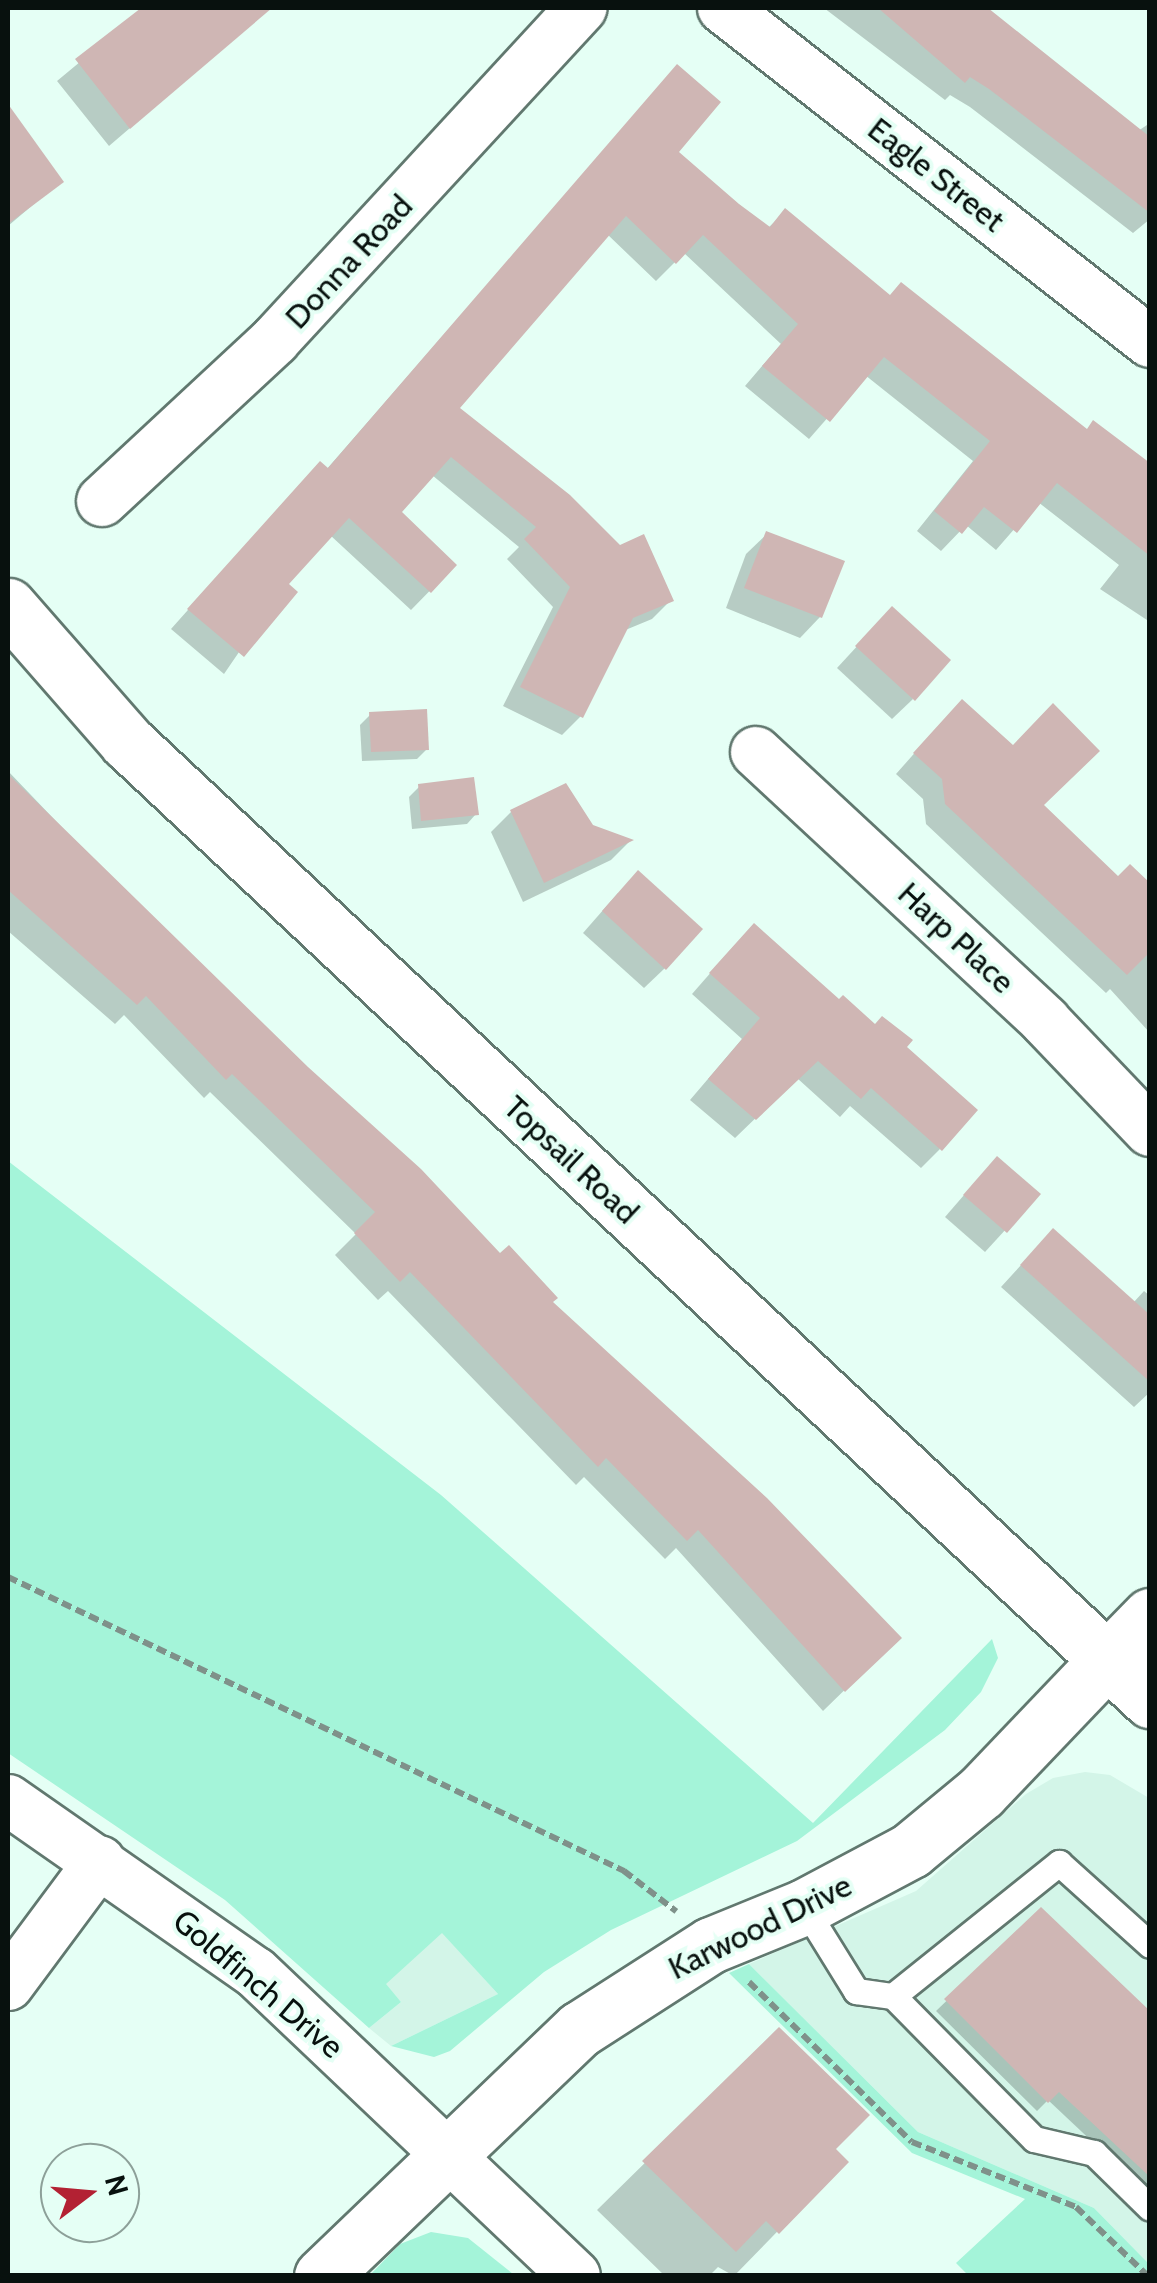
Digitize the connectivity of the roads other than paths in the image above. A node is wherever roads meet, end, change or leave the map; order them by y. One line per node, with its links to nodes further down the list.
1 (580, 8): 4 (street, Donna Road)
2 (723, 8): 3 (street, Eagle Street)
3 (1150, 342)
4 (102, 501)
5 (8, 606): 9 (main road, Topsail Road)
6 (756, 752): 7 (street, Harp Place)
7 (1150, 1131)
8 (1150, 1616): 9 (main road, Karwood Drive)
9 (1108, 1659): 10 (main road, Topsail Road); 13 (main road, Karwood Drive)
10 (1150, 1700)
11 (8, 1800): 12 (street, Goldfinch Drive)
12 (100, 1862): 15 (street); 17 (street, Goldfinch Drive)
13 (804, 1907): 16 (lane); 17 (main road, Karwood Drive)
14 (1150, 1945): 16 (lane)
15 (8, 1985)
16 (893, 1996): 18 (lane)
17 (446, 2151): 19 (main road, Karwood Drive); 20 (street, Goldfinch Drive)
18 (1150, 2208)
19 (322, 2276)
20 (575, 2276)

